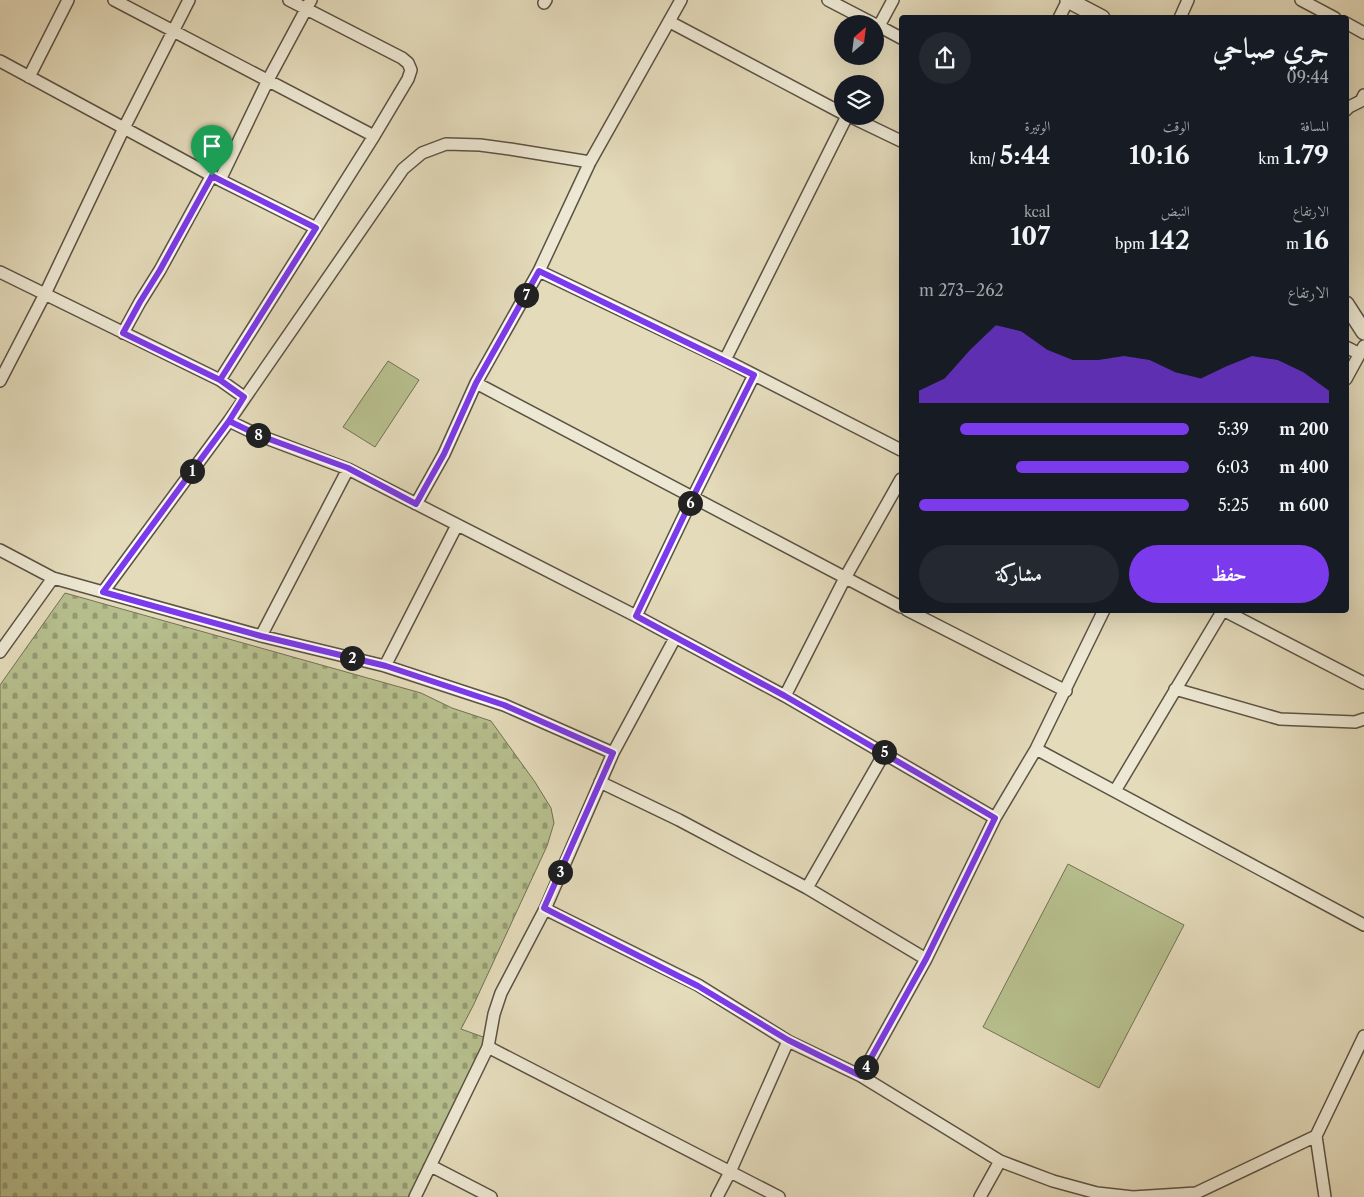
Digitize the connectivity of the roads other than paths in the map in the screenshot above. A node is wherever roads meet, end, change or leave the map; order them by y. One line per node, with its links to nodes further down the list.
1 (68, 0): 25 (street)
2 (114, 0): 21 (street)
3 (190, 0): 21 (street)
4 (289, 0): 11 (street)
5 (681, 0): 18 (street)
6 (828, 0): 12 (street)
7 (893, 0): 13 (street)
8 (1068, 0): 14 (street); 15 (street)
9 (1188, 0): 16 (street)
10 (1301, 0): 17 (street)
11 (308, 4): 26 (street); 33 (street)
12 (857, 15)
13 (883, 15)
14 (1060, 15)
15 (1096, 15)
16 (1181, 15)
17 (1329, 15)
18 (670, 22): 29 (street); 35 (street)
19 (1349, 26): 22 (street)
20 (884, 29): 23 (street)
21 (173, 31): 26 (street); 32 (street)
22 (1364, 33)
23 (899, 37)
24 (0, 61): 25 (street)
25 (29, 77): 32 (street)
26 (268, 80): 33 (street); 36 (street)
27 (1363, 100): 28 (street)
28 (1349, 106)
29 (834, 109)
30 (843, 125): 46 (street)
31 (867, 125): 34 (street)
32 (124, 128): 36 (street); 40 (street)
33 (374, 136): 37 (street)
34 (899, 140)
35 (590, 162): 38 (street); 52 (street)
36 (216, 178): 37 (street); 43 (street)
37 (316, 228): 49 (street)
38 (539, 271): 46 (street); 51 (street)
39 (0, 272): 40 (street)
40 (45, 294): 43 (street); 50 (street)
41 (1349, 309): 42 (street)
42 (1364, 332)
43 (123, 333): 49 (street)
44 (1349, 348): 45 (street)
45 (1362, 350): 47 (street)
46 (725, 360): 48 (street)
47 (1349, 374)
48 (754, 375): 54 (street); 57 (street)
49 (220, 380): 52 (street)
50 (0, 381)
51 (476, 383): 57 (street); 58 (street)
52 (244, 397): 53 (street)
53 (229, 421): 55 (street); 63 (street)
54 (899, 449)
55 (348, 468): 58 (street); 70 (street)
56 (899, 483): 62 (street)
57 (693, 497): 62 (street); 69 (street)
58 (416, 504): 59 (street)
59 (457, 525): 69 (street); 73 (street)
60 (0, 550): 61 (street)
61 (53, 578): 63 (street); 72 (street)
62 (845, 578): 64 (street); 77 (street)
63 (103, 592): 70 (street)
64 (899, 606)
65 (914, 613): 76 (street)
66 (1103, 613): 76 (street)
67 (1221, 613): 75 (street)
68 (1229, 613): 74 (street)
69 (636, 616): 71 (street)
70 (261, 636): 73 (street)
71 (675, 638): 77 (street); 81 (street)
72 (0, 652)
73 (386, 666): 81 (street)
74 (1364, 683)
75 (1175, 690): 78 (street); 83 (street)
76 (1066, 691): 79 (street)
77 (785, 696): 80 (street)
78 (1364, 718)
79 (1036, 749): 83 (street); 84 (street)
80 (885, 752): 84 (street); 85 (street)
81 (613, 753): 82 (street)
82 (600, 782): 85 (street); 86 (street)
83 (1114, 791): 87 (street)
84 (995, 818): 88 (street)
85 (806, 888): 88 (street)
86 (544, 908): 90 (street); 91 (street)
87 (1364, 925)
88 (926, 959): 92 (street)
89 (1364, 1036): 93 (street)
90 (788, 1040): 92 (street); 96 (street)
91 (488, 1048): 95 (street); 96 (street)
92 (861, 1076): 94 (street)
93 (1316, 1136): 97 (street); 103 (street)
94 (1000, 1161): 97 (street); 102 (street)
95 (431, 1166): 98 (street); 99 (street)
96 (730, 1172): 100 (street); 101 (street)
97 (1196, 1195)
98 (415, 1197)
99 (491, 1197)
100 (717, 1197)
101 (779, 1197)
102 (980, 1197)
103 (1325, 1197)

